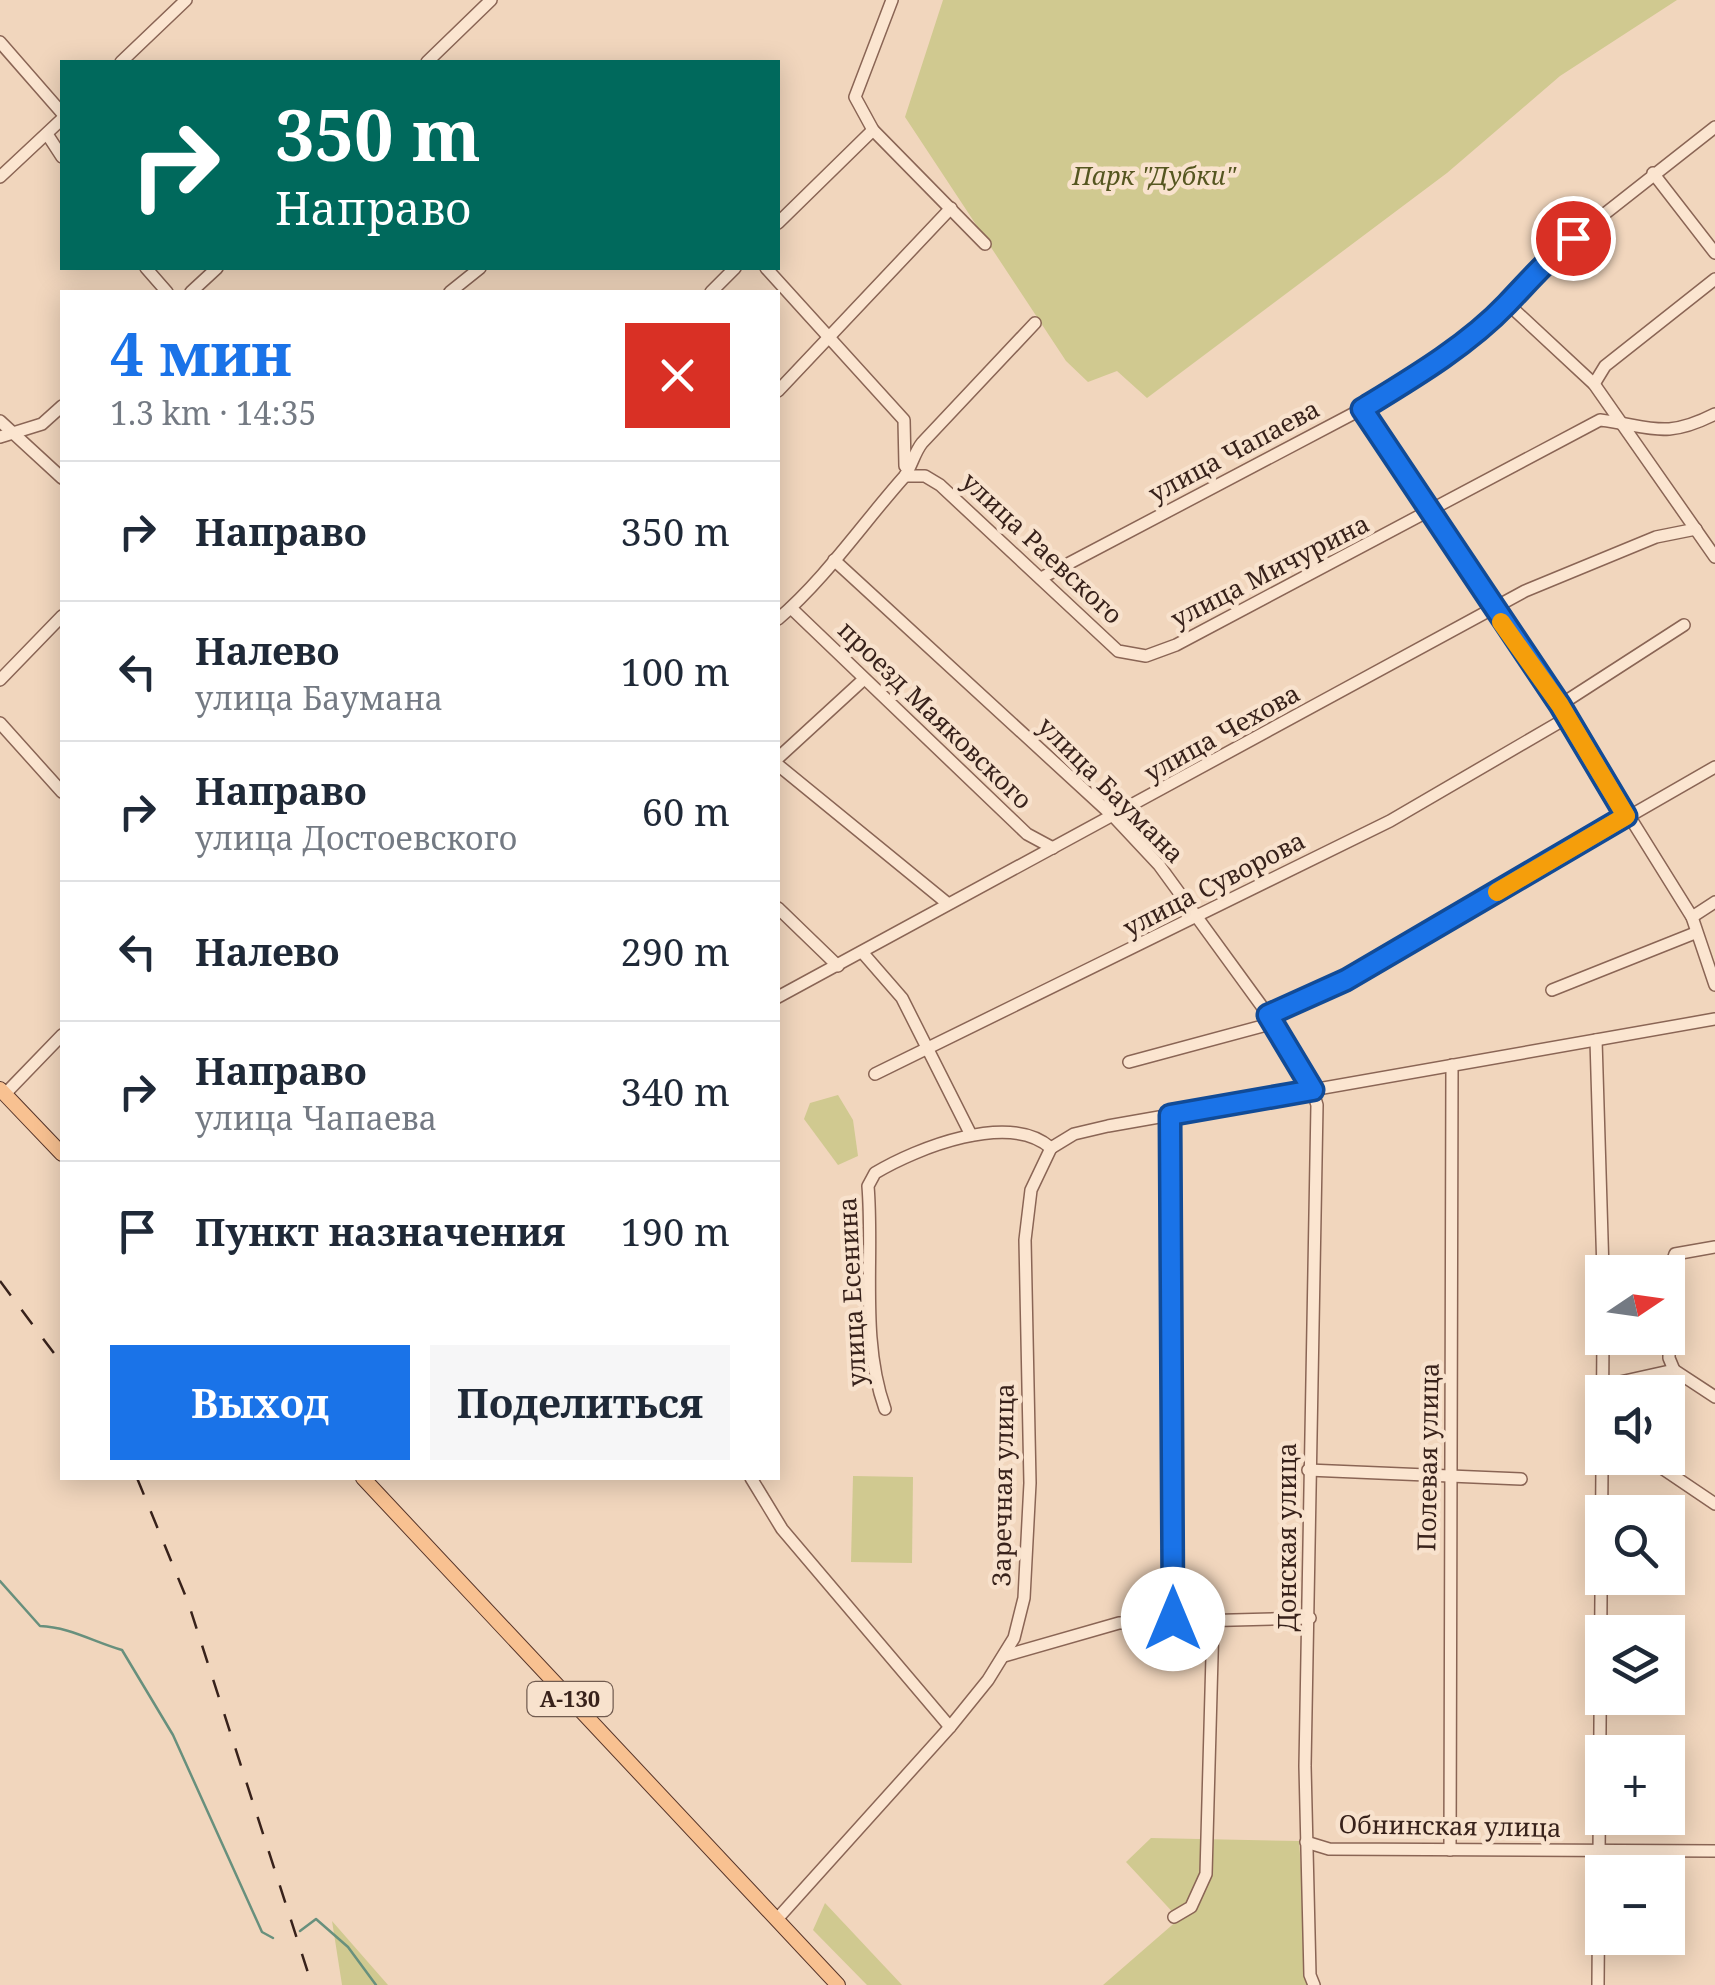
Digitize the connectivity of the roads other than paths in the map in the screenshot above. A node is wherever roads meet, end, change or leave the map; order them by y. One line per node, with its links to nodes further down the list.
1 (186, 0): 5 (street)
2 (491, 0): 6 (street)
3 (892, 0): 10 (street)
4 (0, 42): 7 (street)
5 (123, 60)
6 (428, 60)
7 (60, 114)
8 (60, 118): 11 (street)
9 (1715, 127): 13 (street, улица Чапаева)
10 (873, 130): 15 (street); 16 (street)
11 (47, 134): 12 (street); 14 (street)
12 (60, 154)
13 (1653, 173): 18 (street); 29 (street, улица Чапаева)
14 (0, 176)
15 (951, 208): 17 (street); 31 (street)
16 (780, 221)
17 (984, 244)
18 (1715, 253)
19 (148, 270): 25 (street)
20 (215, 270): 26 (street)
21 (478, 270): 27 (street)
22 (733, 270): 28 (street)
23 (768, 270): 31 (street)
24 (1715, 279): 32 (street)
25 (165, 290)
26 (193, 290)
27 (452, 290)
28 (713, 290)
29 (1508, 304): 32 (street); 35 (street, улица Чапаева)
30 (1034, 323): 41 (street)
31 (831, 340): 33 (street); 41 (street)
32 (1594, 384): 38 (street)
33 (780, 390)
34 (60, 408): 39 (street)
35 (1362, 409): 42 (street); 46 (street, улица Чапаева)
36 (1715, 414): 38 (street, улица Мичурина)
37 (0, 421): 39 (street)
38 (1626, 424): 42 (street, улица Мичурина); 43 (street)
39 (6, 435): 40 (street)
40 (60, 476)
41 (906, 476): 45 (street); 46 (street, улица Раевского)
42 (1429, 514): 48 (street); 52 (street, улица Мичурина)
43 (1696, 528): 44 (street); 48 (street, улица Чехова)
44 (1715, 557)
45 (834, 560): 47 (street); 63 (street, улица Баумана)
46 (1044, 577): 52 (street, улица Раевского)
47 (792, 608): 50 (street); 54 (street, проезд Маяковского)
48 (1492, 610): 55 (street); 63 (street, улица Чехова)
49 (60, 618): 53 (street)
50 (780, 618)
51 (1684, 625): 55 (street)
52 (1146, 656)
53 (0, 680)
54 (863, 680): 58 (street); 64 (street, проезд Маяковского)
55 (1560, 705): 56 (street)
56 (1565, 719): 62 (street); 69 (street, улица Суворова)
57 (0, 723): 61 (street)
58 (780, 759)
59 (780, 763): 66 (street)
60 (1715, 767): 62 (street)
61 (60, 790)
62 (1626, 816): 68 (street); 76 (street)
63 (1114, 818): 64 (street, улица Чехова); 69 (street, улица Баумана)
64 (1053, 848): 66 (street, улица Чехова)
65 (1715, 902): 68 (street)
66 (947, 903): 71 (street, улица Чехова)
67 (780, 910): 72 (street)
68 (1692, 917): 70 (street)
69 (1198, 918): 76 (street, улица Баумана); 80 (street, улица Суворова)
70 (1695, 933): 73 (street); 74 (street)
71 (862, 952): 72 (street, улица Чехова); 80 (street)
72 (838, 966): 75 (street, улица Чехова)
73 (1715, 985)
74 (1552, 990)
75 (780, 996)
76 (1271, 1019): 81 (street); 84 (street, улица Баумана)
77 (1715, 1019): 79 (street)
78 (60, 1037): 85 (street)
79 (1596, 1040): 82 (street); 91 (street)
80 (930, 1047): 83 (street, улица Суворова); 87 (street)
81 (1129, 1062)
82 (1452, 1065): 84 (street); 99 (street, Полевая улица)
83 (875, 1074)
84 (1313, 1090): 86 (street); 96 (street, Донская улица)
85 (2, 1092): 89 (main road)
86 (1170, 1115): 88 (street); 105 (street)
87 (971, 1135): 88 (street); 95 (street, улица Есенина)
88 (1051, 1148): 107 (street, Заречная улица)
89 (60, 1152)
90 (1715, 1248): 92 (street)
91 (1602, 1255)
92 (1674, 1370): 93 (street); 94 (street)
93 (1652, 1375)
94 (1715, 1396)
95 (884, 1409)
96 (1308, 1470): 99 (street); 104 (street, Донская улица)
97 (1601, 1475): 111 (street)
98 (1672, 1475): 103 (street)
99 (1450, 1477): 102 (street); 110 (street, Полевая улица)
100 (365, 1480): 113 (main road, А-130)
101 (753, 1480): 108 (street)
102 (1521, 1480)
103 (1715, 1504)
104 (1310, 1618): 106 (street); 109 (street, Донская улица)
105 (1173, 1619): 106 (street); 107 (street)
106 (1213, 1620): 114 (street)
107 (1004, 1656): 108 (street, Заречная улица)
108 (950, 1727): 113 (street, Заречная улица)
109 (1306, 1842): 110 (street, Обнинская улица); 116 (street, Донская улица)
110 (1450, 1850): 111 (street, Обнинская улица)
111 (1596, 1850): 112 (street, Обнинская улица); 117 (street)
112 (1715, 1851)
113 (778, 1918): 115 (main road, А-130)
114 (1174, 1918)
115 (838, 1985)
116 (1314, 1985)
117 (1598, 1985)

